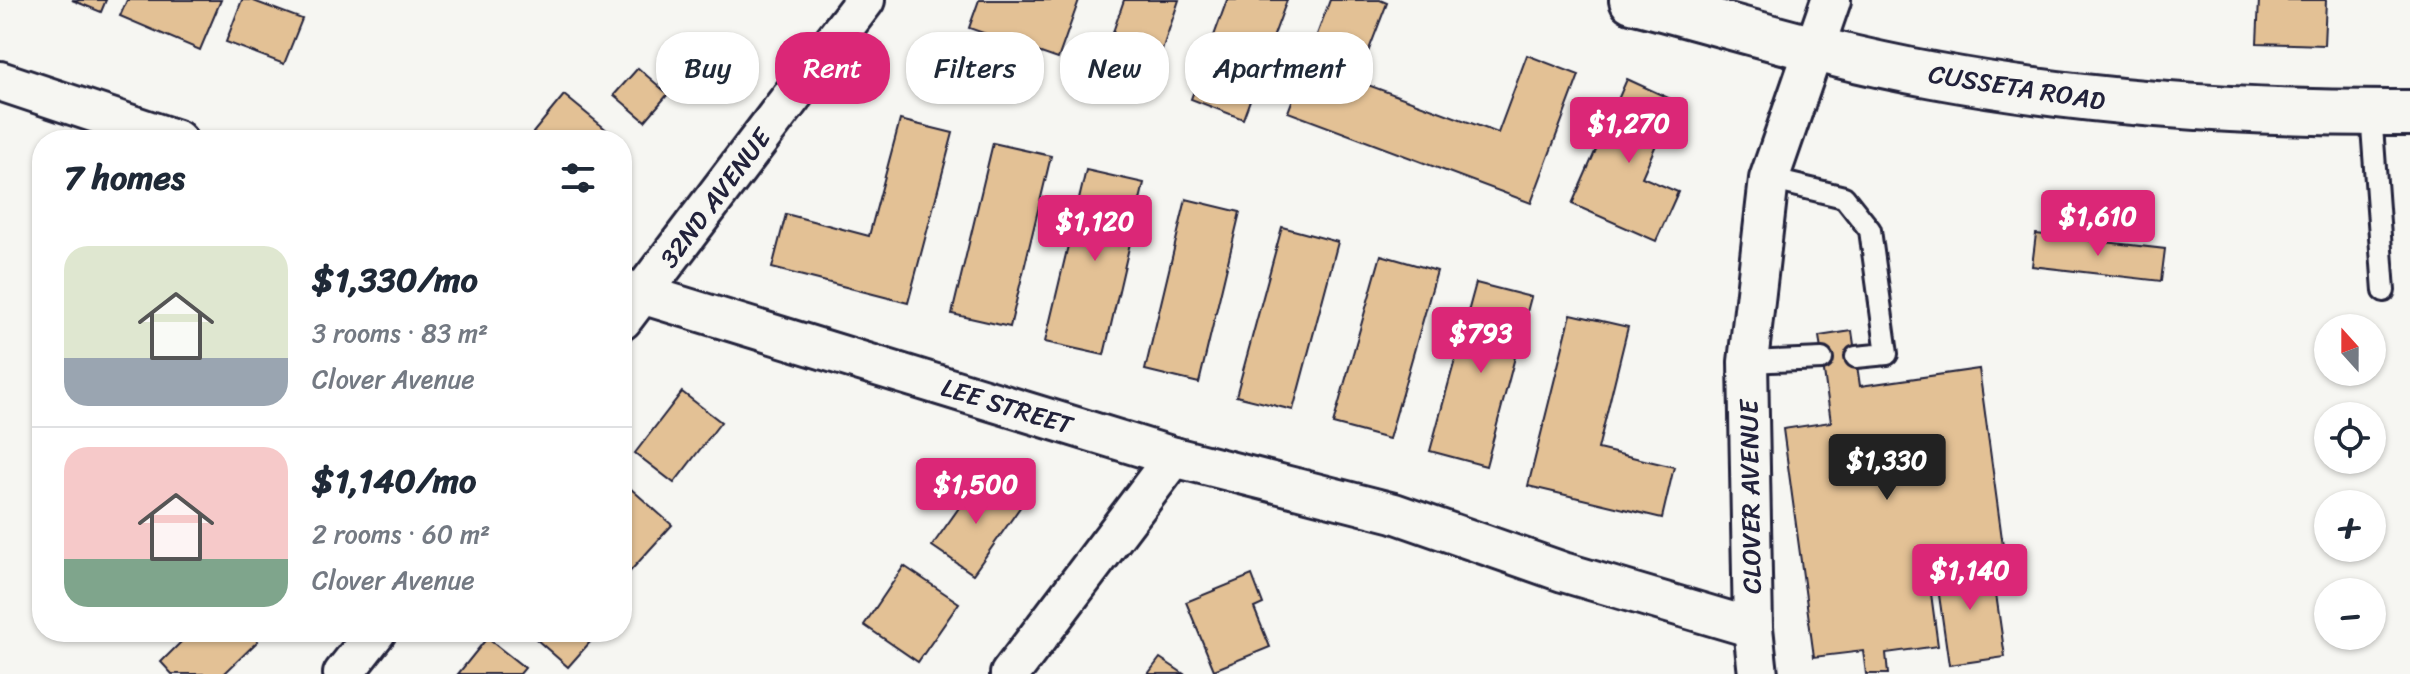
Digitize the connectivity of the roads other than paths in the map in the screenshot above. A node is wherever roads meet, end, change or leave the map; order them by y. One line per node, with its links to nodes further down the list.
1 (865, 0): 10 (street, 32ND AVENUE)
2 (1632, 0): 4 (street, CUSSETA ROAD)
3 (1831, 0): 4 (street, CLOVER AVENUE)
4 (1815, 48): 6 (street, CUSSETA ROAD); 8 (street, CLOVER AVENUE)
5 (0, 81): 7 (street)
6 (2390, 113): 9 (lane)
7 (147, 130)
8 (1769, 179): 12 (lane); 14 (street, CLOVER AVENUE)
9 (2384, 291)
10 (632, 297)
11 (632, 302): 15 (street, LEE STREET)
12 (1856, 357)
13 (1822, 359): 14 (lane)
14 (1748, 362): 17 (street, CLOVER AVENUE)
15 (1174, 457): 16 (street, LEE STREET); 20 (street)
16 (1394, 513): 17 (street, CLOVER AVENUE)
17 (1753, 628): 21 (street)
18 (368, 642): 19 (street)
19 (343, 674)
20 (1010, 674)
21 (1758, 674)

